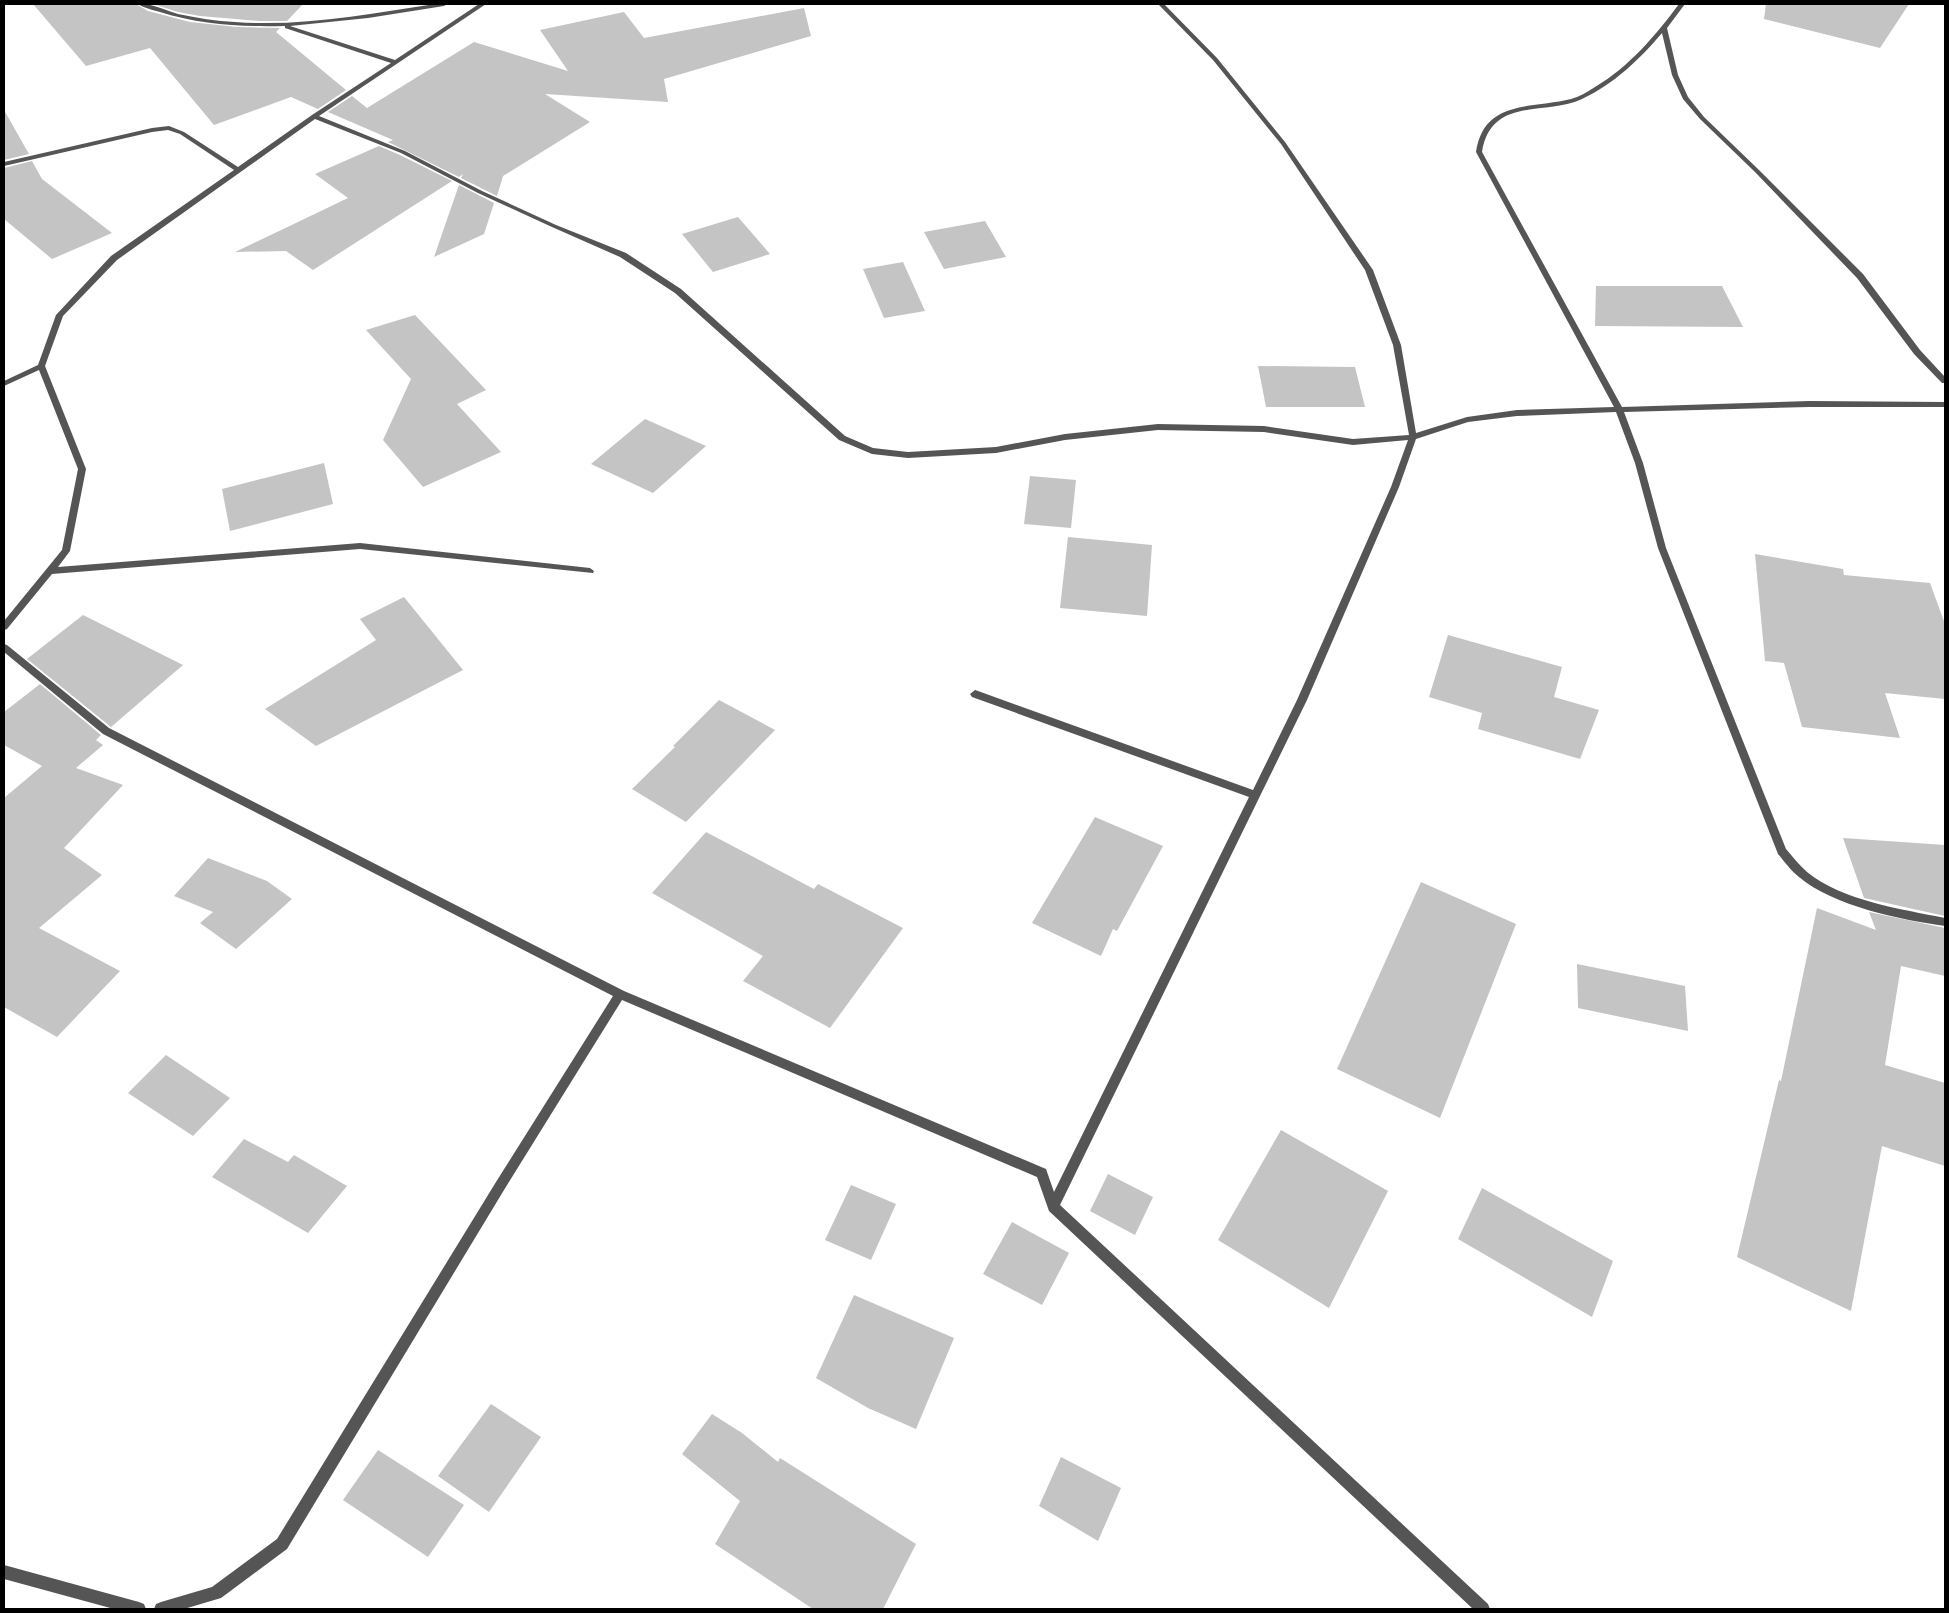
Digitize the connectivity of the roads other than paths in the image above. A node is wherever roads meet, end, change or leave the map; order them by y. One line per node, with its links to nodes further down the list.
1 (141, 4): 6 (street)
2 (444, 4): 6 (street)
3 (483, 4): 8 (street)
4 (1161, 4): 17 (street)
5 (1682, 4): 7 (street)
6 (283, 25): 8 (street)
7 (1664, 28): 13 (street); 16 (street)
8 (395, 62): 9 (street)
9 (314, 116): 11 (street); 17 (street)
10 (4, 164): 11 (street)
11 (238, 170): 12 (street)
12 (41, 366): 14 (street); 18 (street)
13 (1945, 381)
14 (4, 384)
15 (1945, 404): 16 (street)
16 (1619, 409): 17 (street); 24 (street)
17 (1413, 437): 23 (street)
18 (50, 571): 19 (street); 20 (street)
19 (590, 571)
20 (4, 627)
21 (4, 647): 25 (street)
22 (975, 694): 23 (street)
23 (1255, 795): 26 (street)
24 (1945, 922)
25 (620, 994): 26 (street); 29 (street)
26 (1053, 1207): 30 (street)
27 (4, 1572): 28 (street)
28 (140, 1609)
29 (161, 1609)
30 (1483, 1609)

